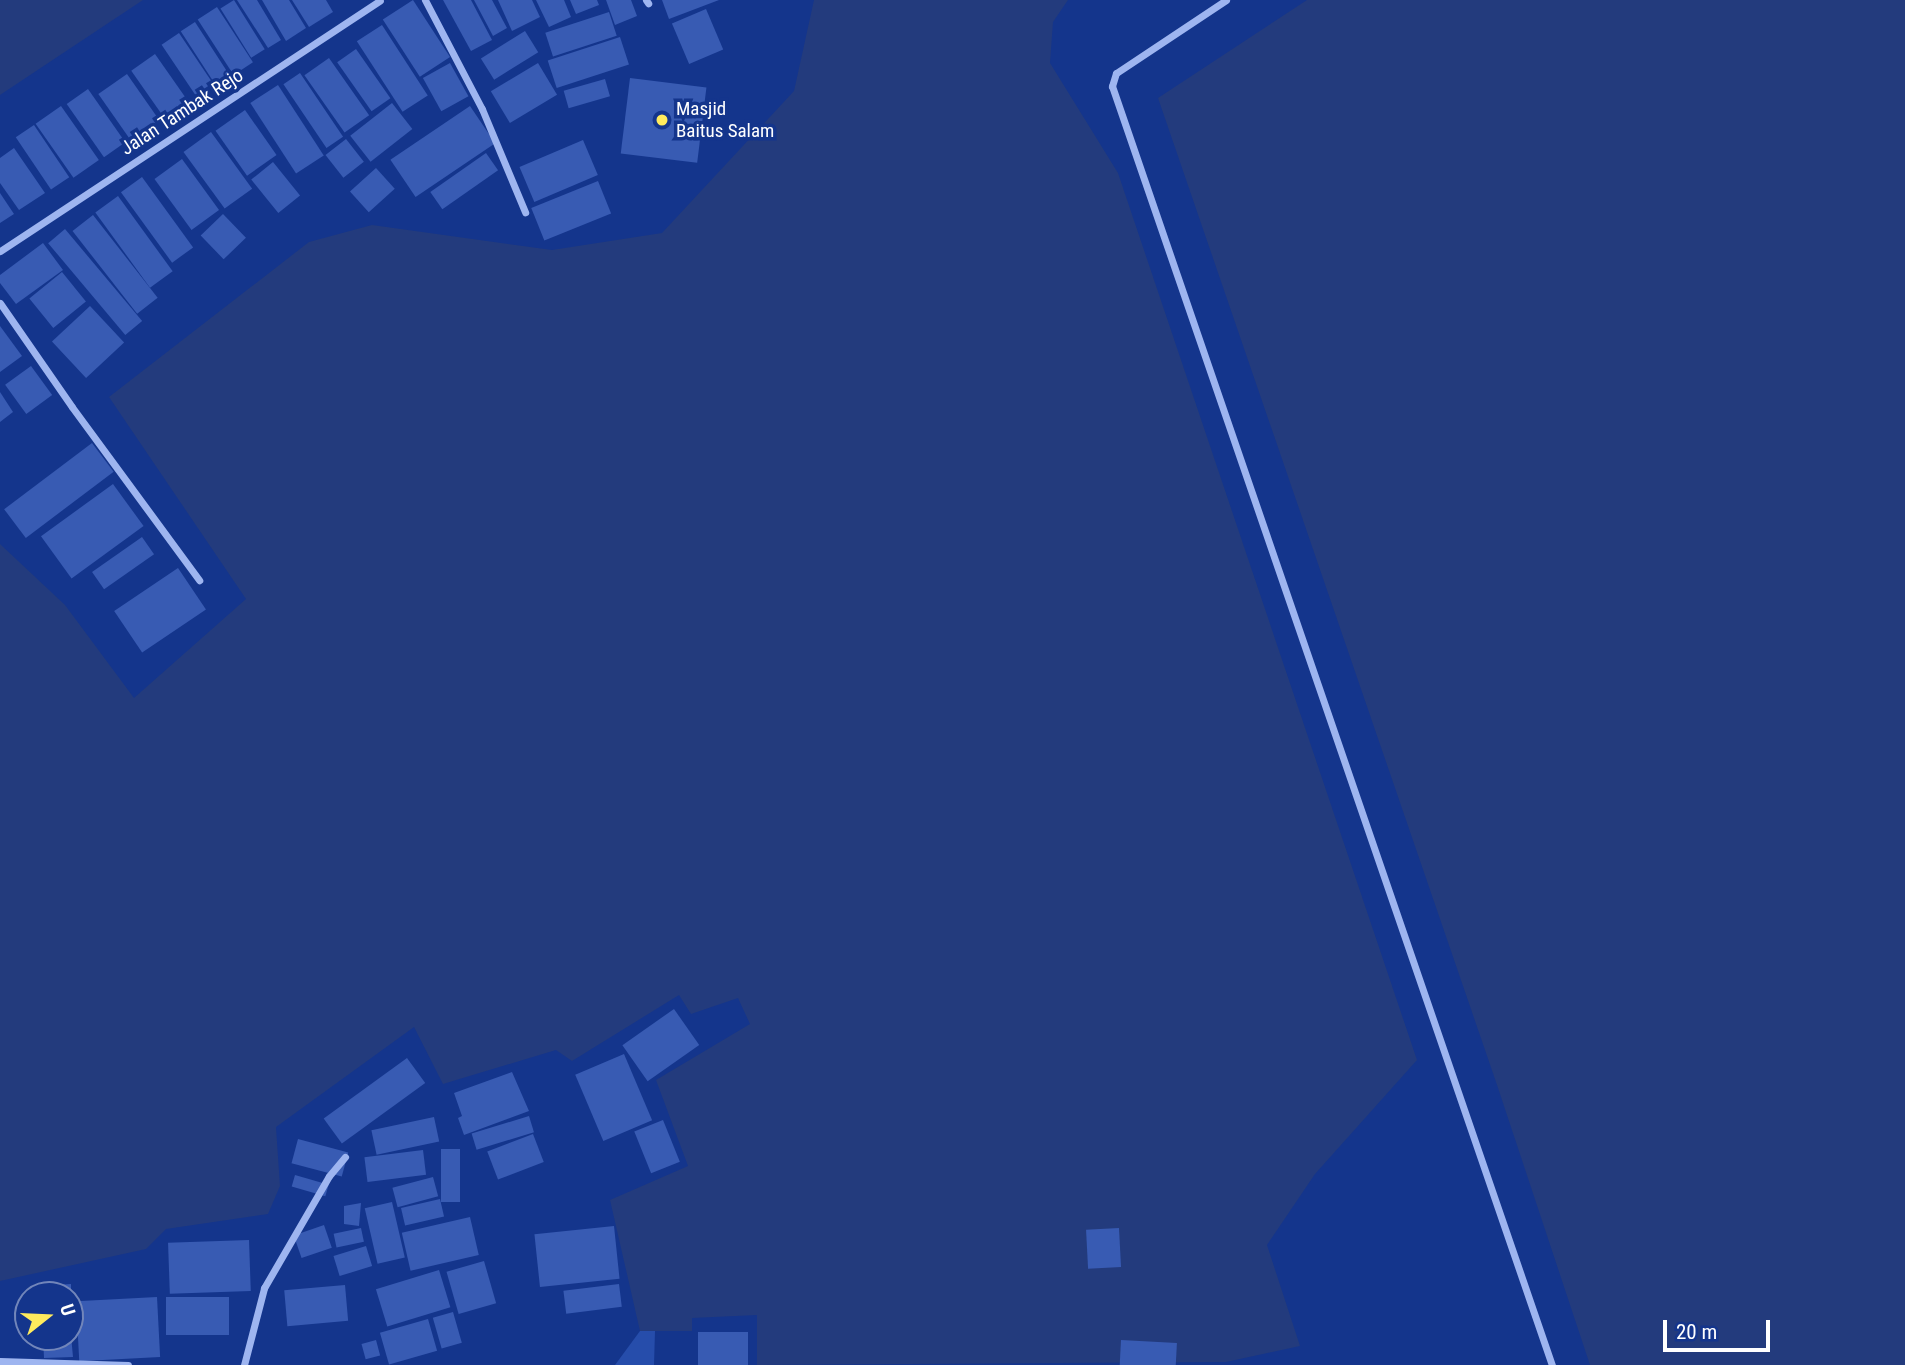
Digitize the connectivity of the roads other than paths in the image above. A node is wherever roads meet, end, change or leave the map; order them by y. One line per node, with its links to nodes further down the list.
1 (380, 0): 5 (street, Jalan Tambak Rejo)
2 (425, 0): 4 (street)
3 (1223, 1): 12 (street)
4 (525, 212)
5 (0, 251)
6 (0, 303): 7 (street)
7 (199, 580)
8 (345, 1157): 11 (street)
9 (3, 1363): 10 (street)
10 (128, 1365)
11 (244, 1365)
12 (1552, 1365)

